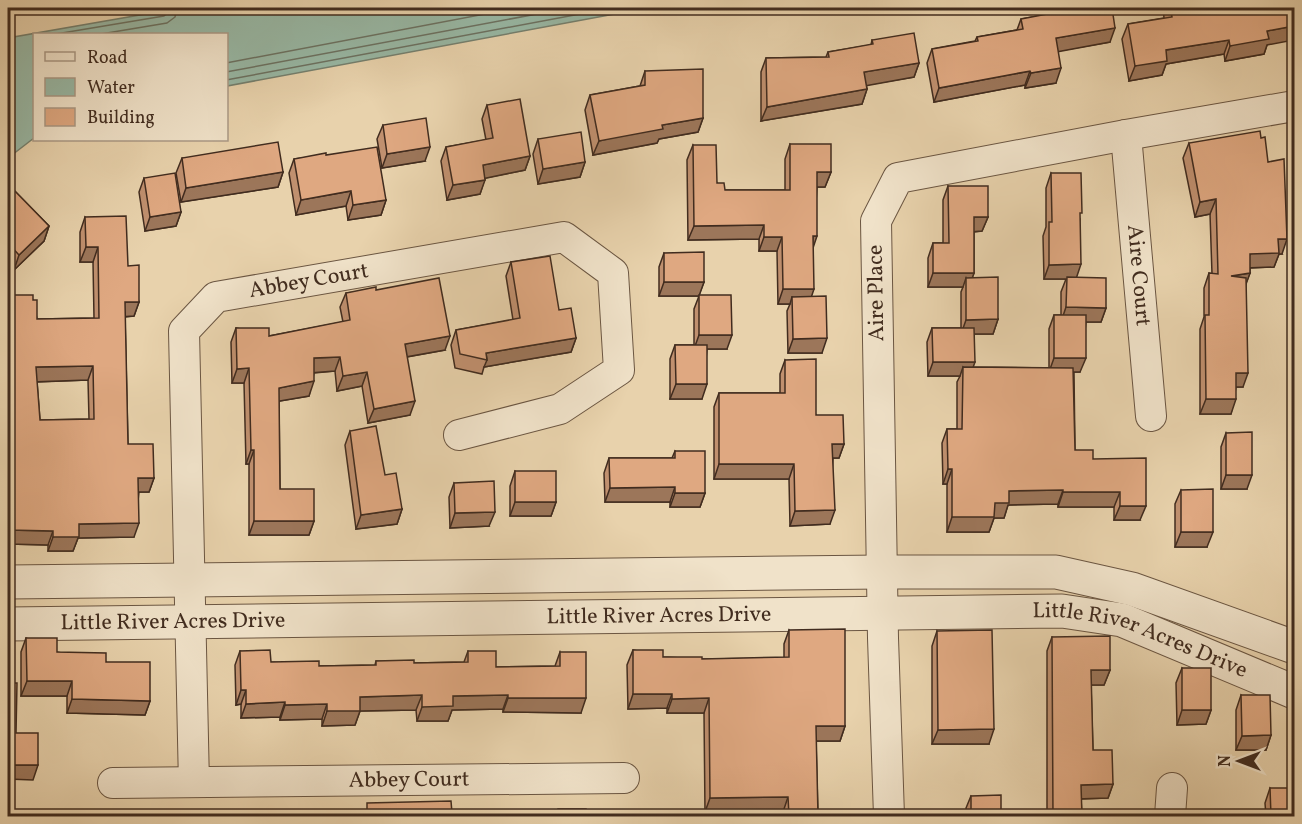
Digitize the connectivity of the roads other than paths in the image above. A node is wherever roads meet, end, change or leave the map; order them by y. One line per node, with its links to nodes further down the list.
1 (1294, 106): 2 (street, Aire Place)
2 (1126, 135): 3 (street, Aire Court); 5 (street, Aire Place)
3 (1151, 417)
4 (459, 435): 6 (street, Abbey Court)
5 (882, 572): 6 (street, Little River Acres Drive); 8 (street, Aire Place); 11 (street, Little River Acres Drive)
6 (190, 581): 7 (street, Little River Acres Drive); 9 (street, Abbey Court)
7 (8, 582)
8 (882, 613): 9 (street, Little River Acres Drive); 12 (street, Little River Acres Drive); 16 (street, Aire Place)
9 (190, 622): 10 (street, Little River Acres Drive); 14 (street, Abbey Court)
10 (8, 624)
11 (1294, 647)
12 (1294, 692)
13 (624, 778): 14 (street, Abbey Court)
14 (194, 782): 15 (street, Abbey Court)
15 (113, 783)
16 (889, 816)

